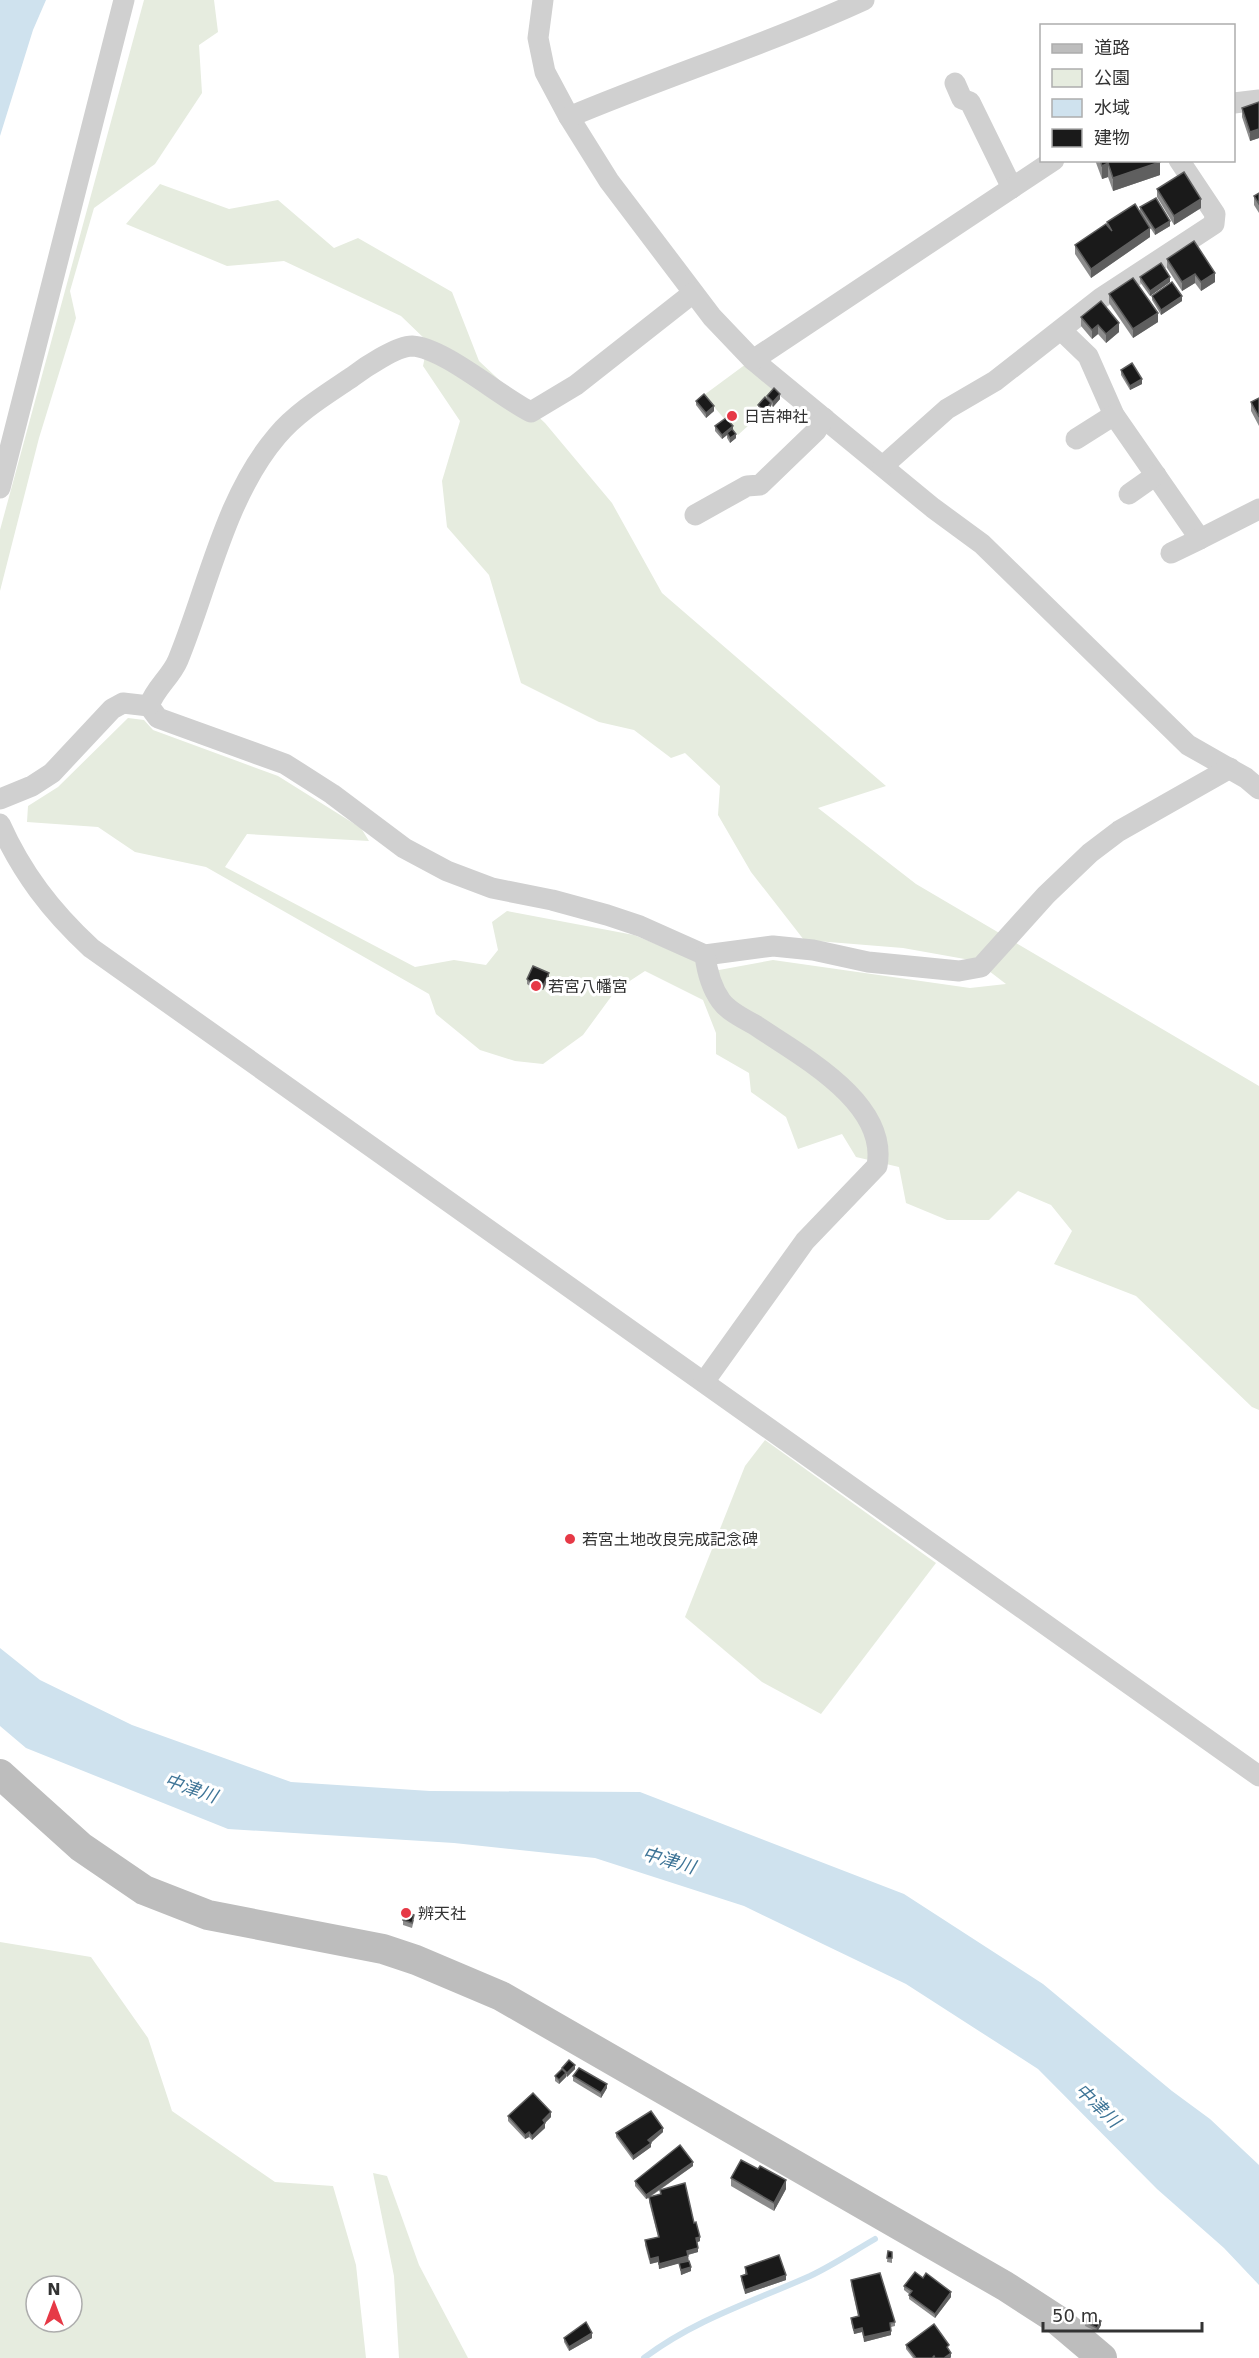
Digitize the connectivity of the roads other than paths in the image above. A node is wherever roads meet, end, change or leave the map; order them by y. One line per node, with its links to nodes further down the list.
1 (124, 0): 19 (street)
2 (543, 0): 7 (street)
3 (864, 0): 7 (street)
4 (955, 83): 10 (street)
5 (1259, 100): 6 (street)
6 (1235, 103)
7 (568, 117): 11 (street)
8 (1051, 162): 10 (street)
9 (1180, 162): 12 (street)
10 (1012, 188): 13 (street)
11 (693, 293): 13 (street); 25 (street)
12 (1062, 331): 14 (street); 17 (street)
13 (753, 360): 15 (street)
14 (1114, 416): 16 (street); 18 (street)
15 (824, 418): 17 (street); 22 (street)
16 (1076, 439)
17 (883, 466): 26 (street)
18 (1156, 476): 20 (street); 23 (street)
19 (0, 488)
20 (1129, 494)
21 (1259, 509): 23 (street)
22 (695, 515)
23 (1200, 539): 24 (street)
24 (1171, 553)
25 (149, 706): 27 (street); 29 (street)
26 (1248, 776): 29 (street)
27 (0, 799)
28 (0, 824): 30 (street)
29 (705, 955): 30 (street)
30 (704, 1382): 32 (street)
31 (0, 1774): 33 (street)
32 (1259, 1776)
33 (1102, 2358)

